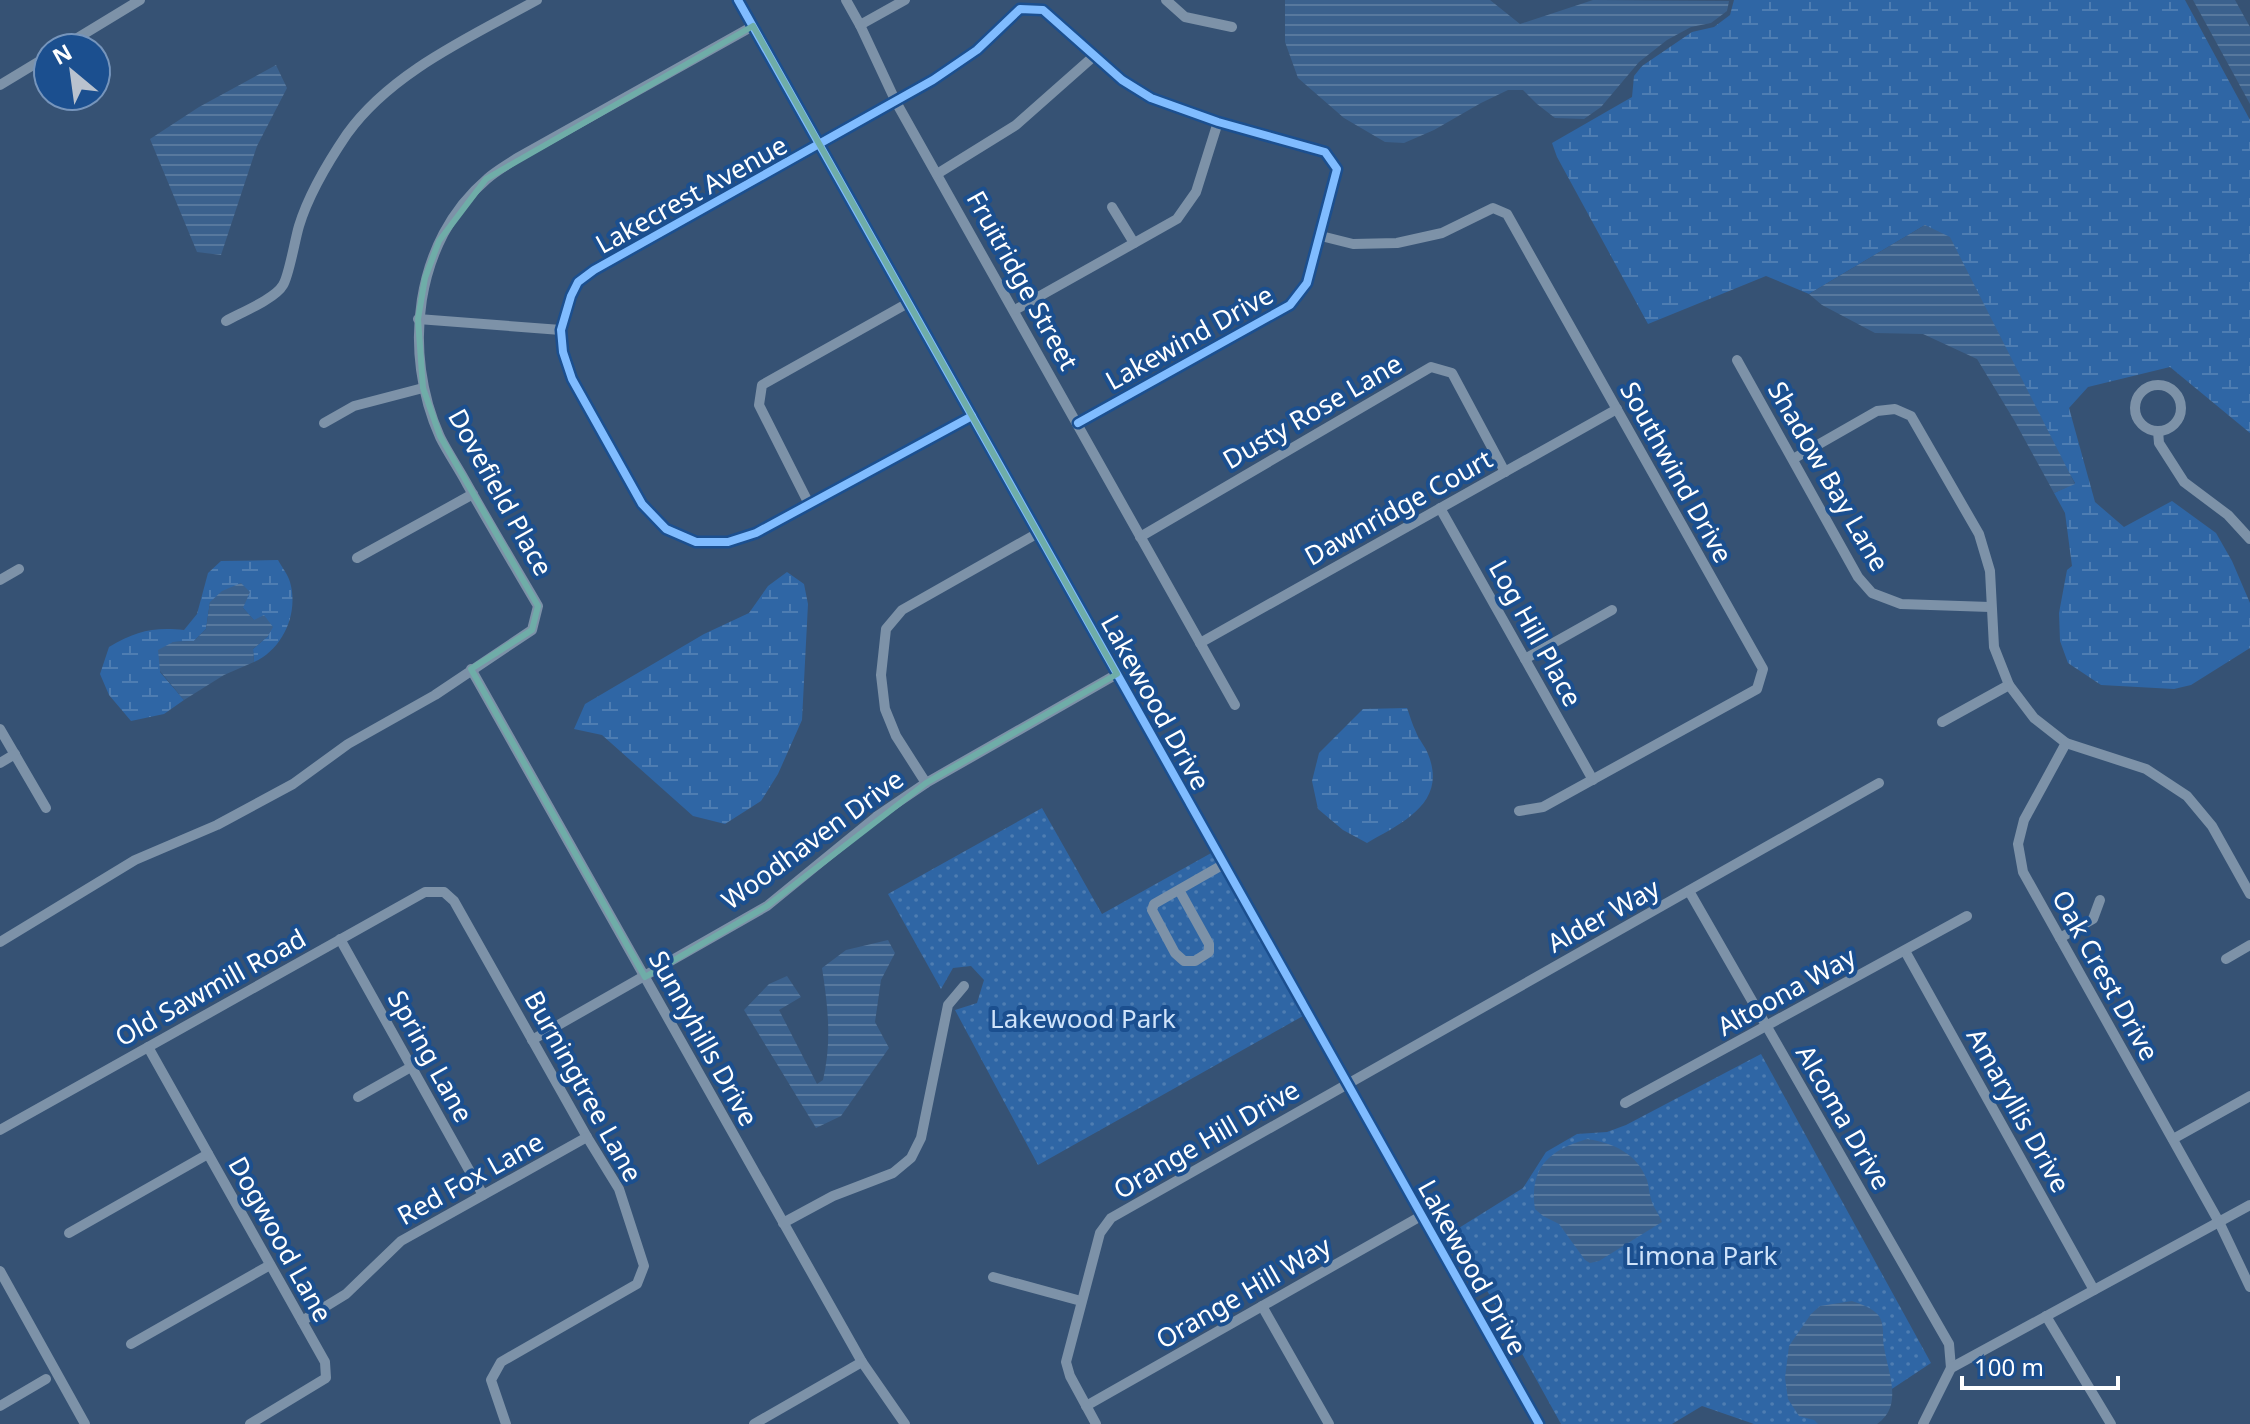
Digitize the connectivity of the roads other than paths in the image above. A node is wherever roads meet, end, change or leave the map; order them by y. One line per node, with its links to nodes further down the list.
1 (140, 0): 10 (street)
2 (537, 0): 24 (street)
3 (738, 0): 8 (street, Lakewood Drive)
4 (846, 0): 7 (street, Fruitridge Street)
5 (905, 0): 7 (street)
6 (1166, 0): 9 (street)
7 (860, 25): 14 (street, Fruitridge Street)
8 (753, 26): 16 (street, Lakewood Drive); 23 (street, Dovefield Place)
9 (1232, 27)
10 (87, 32)
11 (1094, 56): 14 (street, Lakewind Drive); 15 (street, Lakewind Drive); 17 (street)
12 (32, 66): 13 (street)
13 (0, 85)
14 (896, 102): 16 (street, Lakewind Drive); 17 (street, Fruitridge Street)
15 (1218, 122): 19 (street, Lakewind Drive); 20 (street)
16 (820, 145): 21 (street, Lakewood Drive); 25 (street, Lakecrest Avenue)
17 (937, 174): 22 (street, Fruitridge Street)
18 (1112, 207): 20 (street)
19 (1321, 236): 28 (street, Southwind Drive); 31 (street, Lakewind Drive)
20 (1134, 243): 22 (street)
21 (908, 303): 29 (street, Lakewood Drive); 36 (street)
22 (1015, 310): 31 (street, Fruitridge Street)
23 (418, 319): 25 (street); 27 (street, Dovefield Place)
24 (226, 321)
25 (561, 330): 36 (street, Lakecrest Avenue)
26 (1737, 360): 33 (street, Shadow Bay Lane)
27 (423, 388): 30 (street); 35 (street, Dovefield Place)
28 (1617, 409): 34 (street, Dawnridge Court); 57 (street, Southwind Drive)
29 (972, 416): 36 (street, Lakecrest Avenue); 38 (street, Lakewood Drive)
30 (324, 423)
31 (1078, 423): 39 (street, Fruitridge Street)
32 (2158, 431): 32 (street); 40 (street)
33 (1793, 459): 44 (street, Shadow Bay Lane); 44 (street)
34 (1505, 472): 37 (street, Dawnridge Court); 39 (street, Dusty Rose Lane)
35 (473, 494): 41 (street); 48 (street, Dovefield Place)
36 (809, 504)
37 (1440, 508): 46 (street, Dawnridge Court); 47 (street, Log Hill Place)
38 (1038, 533): 49 (street, Lakewood Drive); 58 (street)
39 (1140, 537): 46 (street, Fruitridge Street)
40 (2250, 539)
41 (357, 558)
42 (19, 569): 43 (street)
43 (0, 580)
44 (1990, 607): 50 (street)
45 (1612, 610): 47 (street)
46 (1200, 643): 51 (street, Fruitridge Street)
47 (1525, 659): 57 (street, Log Hill Place)
48 (471, 669): 71 (street, Dovefield Place); 75 (street, Sunnyhills Drive)
49 (1117, 674): 58 (street, Woodhaven Drive); 62 (street, Lakewood Drive)
50 (2009, 685): 52 (street); 54 (street)
51 (1235, 705)
52 (1942, 722)
53 (0, 729): 55 (street)
54 (2066, 743): 66 (street); 69 (street, Oak Crest Drive)
55 (15, 754): 56 (street); 60 (street)
56 (0, 763)
57 (1593, 780): 61 (street, Southwind Drive)
58 (926, 783): 75 (street, Woodhaven Drive)
59 (1879, 783): 64 (street, Alder Way)
60 (46, 808)
61 (1519, 811)
62 (1224, 864): 63 (street); 81 (street, Lakewood Drive)
63 (1179, 890): 63 (street)
64 (1689, 891): 77 (street, Alcoma Drive); 81 (street, Alder Way)
65 (444, 892): 70 (street, Old Sawmill Road); 78 (street, Burningtree Lane)
66 (2250, 894)
67 (2100, 900): 69 (street)
68 (1967, 916): 73 (street, Altoona Way)
69 (2060, 938): 87 (street, Oak Crest Drive)
70 (340, 939): 79 (street, Old Sawmill Road); 80 (street, Spring Lane)
71 (0, 942)
72 (2250, 945): 74 (street)
73 (1905, 951): 77 (street, Altoona Way); 99 (street, Amaryllis Drive)
74 (2226, 959)
75 (645, 977): 78 (street, Woodhaven Drive); 93 (street, Sunnyhills Drive)
76 (964, 986): 93 (street)
77 (1766, 1026): 84 (street, Altoona Way); 106 (street, Alcoma Drive)
78 (532, 1040): 86 (street, Burningtree Lane)
79 (148, 1047): 85 (street, Old Sawmill Road); 88 (street, Dogwood Lane)
80 (411, 1067): 83 (street); 89 (street, Spring Lane)
81 (1347, 1084): 91 (street, Lakewood Drive); 100 (street, Orange Hill Drive)
82 (2250, 1096): 87 (street)
83 (358, 1097)
84 (1625, 1103)
85 (0, 1130)
86 (587, 1137): 89 (street, Red Fox Lane); 112 (street, Burningtree Lane)
87 (2173, 1139): 92 (street, Oak Crest Drive)
88 (208, 1154): 94 (street); 95 (street, Dogwood Lane)
89 (483, 1195): 103 (street, Red Fox Lane)
90 (2250, 1205): 92 (street)
91 (1421, 1216): 101 (street, Orange Hill Way); 117 (street, Lakewood Drive)
92 (2219, 1222): 98 (street, Oak Crest Drive); 99 (street)
93 (783, 1223): 105 (street, Sunnyhills Drive)
94 (69, 1233)
95 (270, 1265): 103 (street, Dogwood Lane); 104 (street)
96 (0, 1271): 110 (street)
97 (993, 1277): 100 (street)
98 (2250, 1285)
99 (2094, 1290): 102 (street)
100 (1081, 1301): 109 (street, Orange Hill Drive)
101 (1262, 1306): 109 (street, Orange Hill Way); 116 (street)
102 (2046, 1316): 106 (street); 119 (street)
103 (302, 1321): 111 (street, Dogwood Lane)
104 (131, 1344)
105 (862, 1362): 113 (street); 114 (street, Sunnyhills Drive)
106 (1951, 1368): 118 (street)
107 (46, 1379): 108 (street)
108 (0, 1406)
109 (1086, 1406): 115 (street, Orange Hill Drive)
110 (85, 1424)
111 (250, 1424)
112 (506, 1424)
113 (754, 1424)
114 (905, 1424)
115 (1096, 1424)
116 (1329, 1424)
117 (1539, 1424)
118 (1923, 1424)
119 (2111, 1424)

